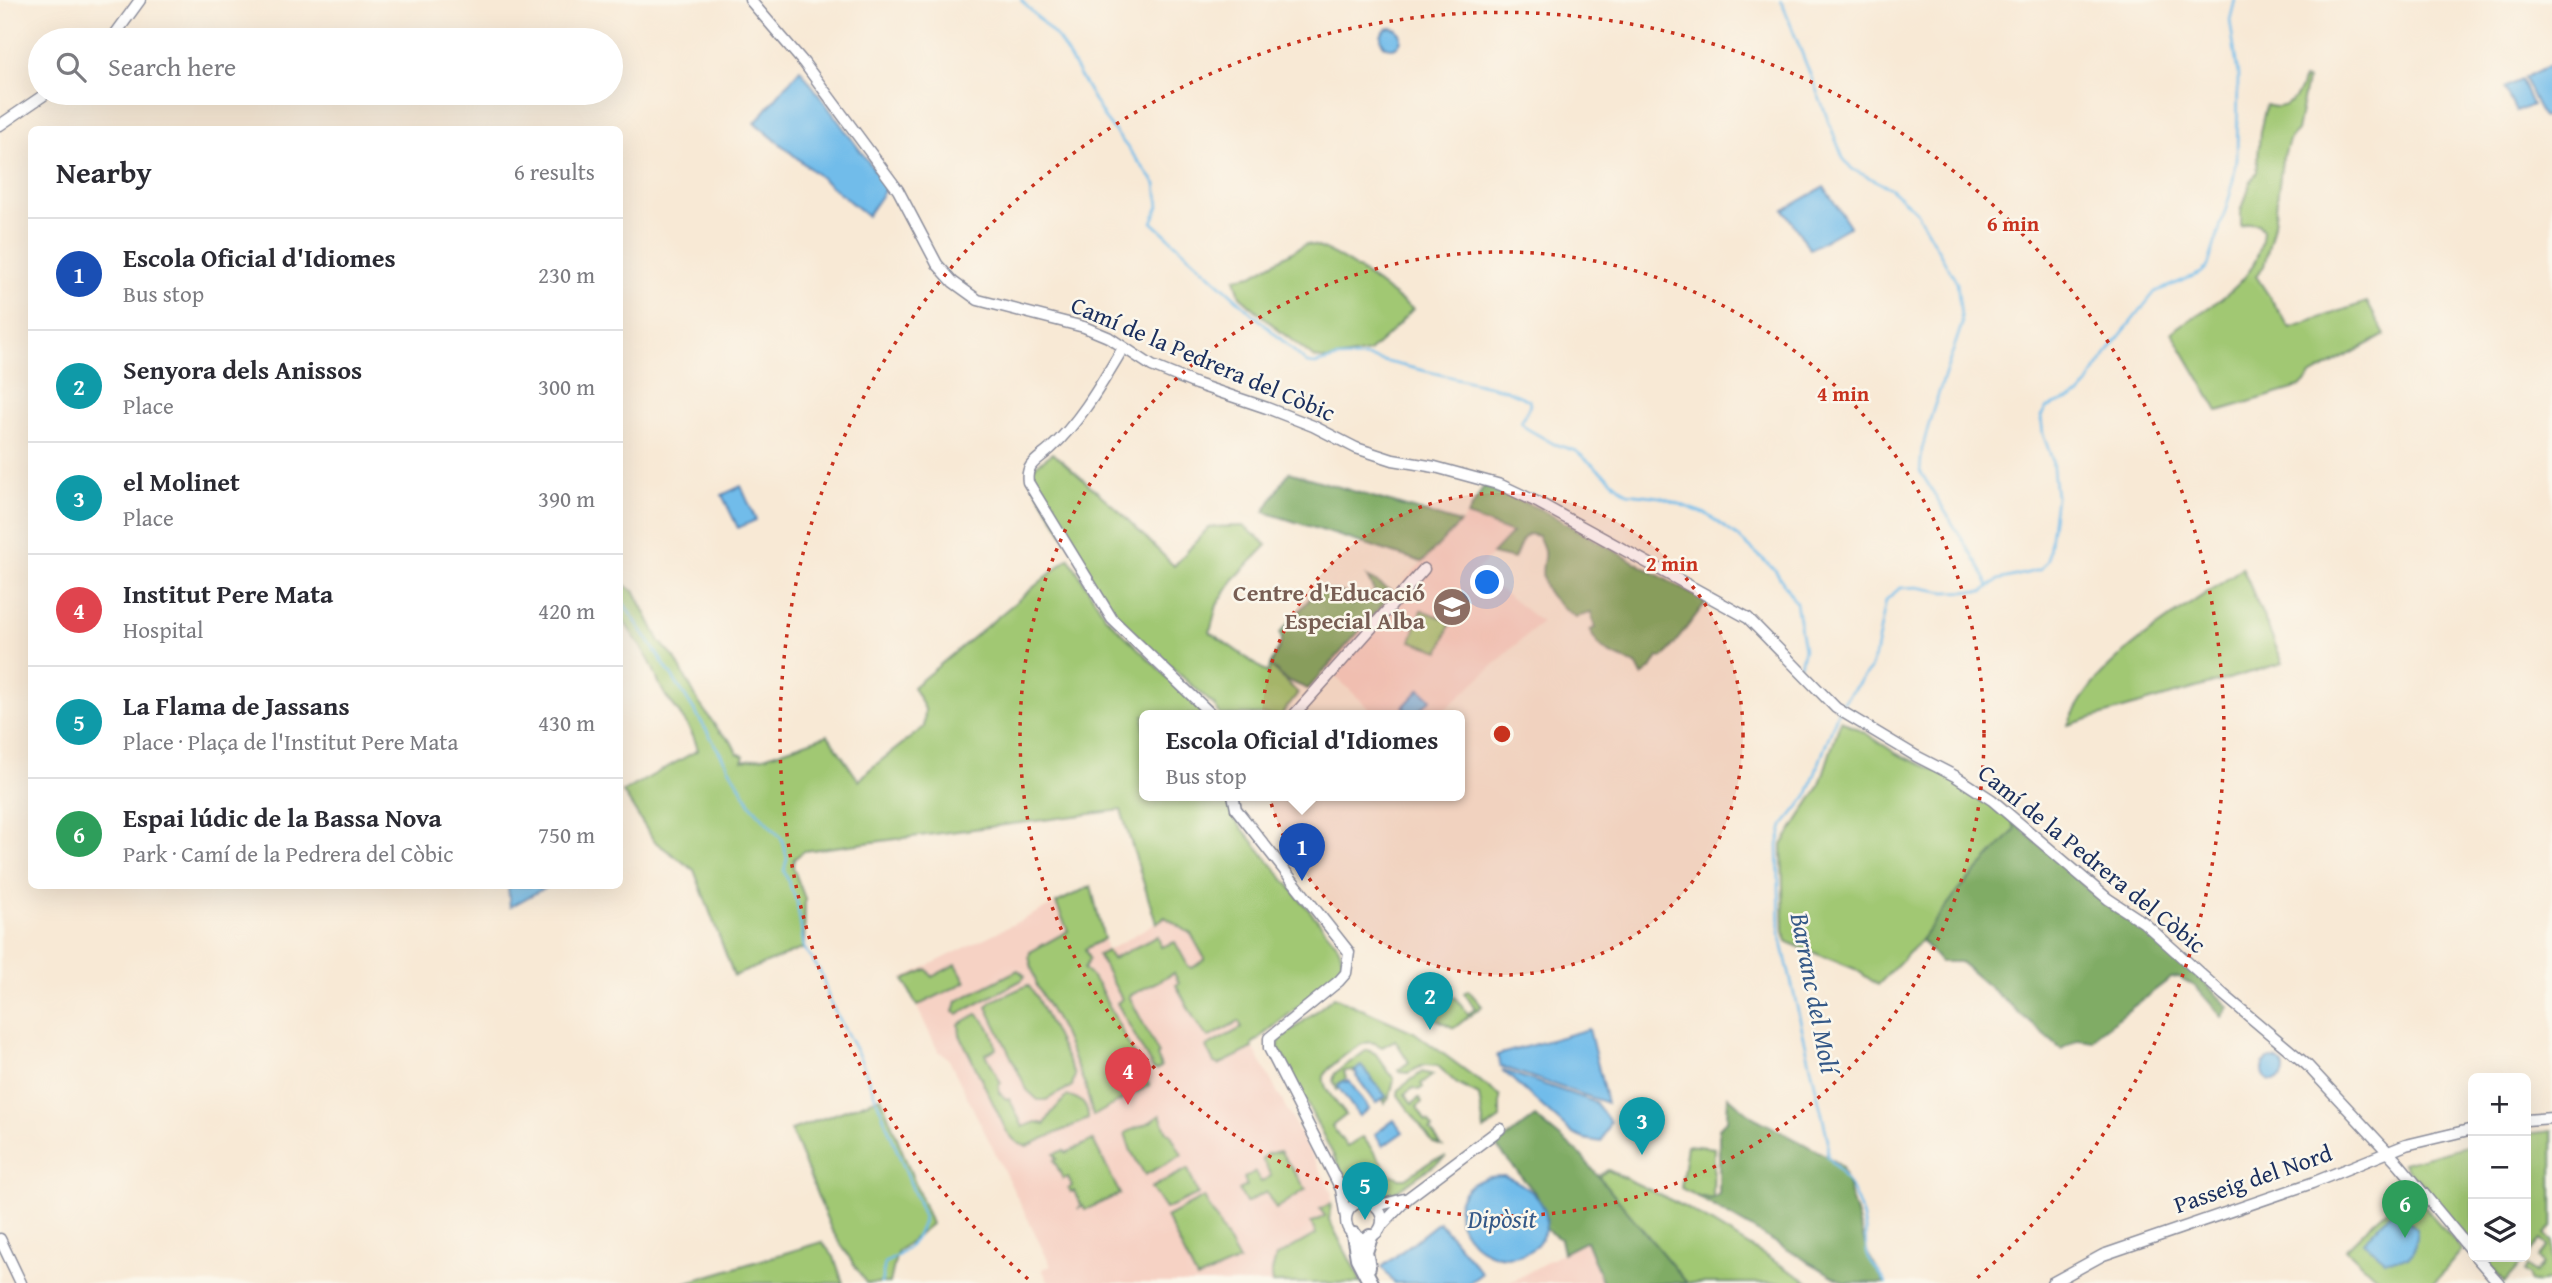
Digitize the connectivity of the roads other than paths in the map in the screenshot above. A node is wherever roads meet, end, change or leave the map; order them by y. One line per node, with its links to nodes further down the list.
1 (140, 0): 3 (street)
2 (750, 0): 6 (street, Camí de la Pedrera del Còbic)
3 (120, 28)
4 (29, 105): 5 (street)
5 (0, 125)
6 (1123, 348): 8 (street); 15 (street, Camí de la Pedrera del Còbic)
7 (1424, 569): 9 (street)
8 (1207, 710)
9 (1298, 710)
10 (1234, 801): 16 (street)
11 (2552, 1118): 12 (street)
12 (2531, 1120)
13 (1500, 1129): 17 (street)
14 (2468, 1130): 15 (street, Passeig del Nord)
15 (2388, 1152): 25 (street, Camí de la Pedrera del Còbic); 29 (street, Passeig del Nord)
16 (1341, 1189): 18 (street); 20 (street)
17 (1408, 1198): 19 (street); 21 (street)
18 (1362, 1202): 19 (street); 20 (street)
19 (1376, 1206): 21 (street)
20 (1346, 1218): 22 (street)
21 (1382, 1225): 23 (street)
22 (1354, 1235): 23 (street); 27 (street)
23 (1370, 1237): 27 (street)
24 (0, 1239): 28 (street)
25 (2468, 1247)
26 (2481, 1262): 30 (street, Camí de la Pedrera del Còbic)
27 (1370, 1282)
28 (21, 1283)
29 (2052, 1283)
30 (2499, 1283)

